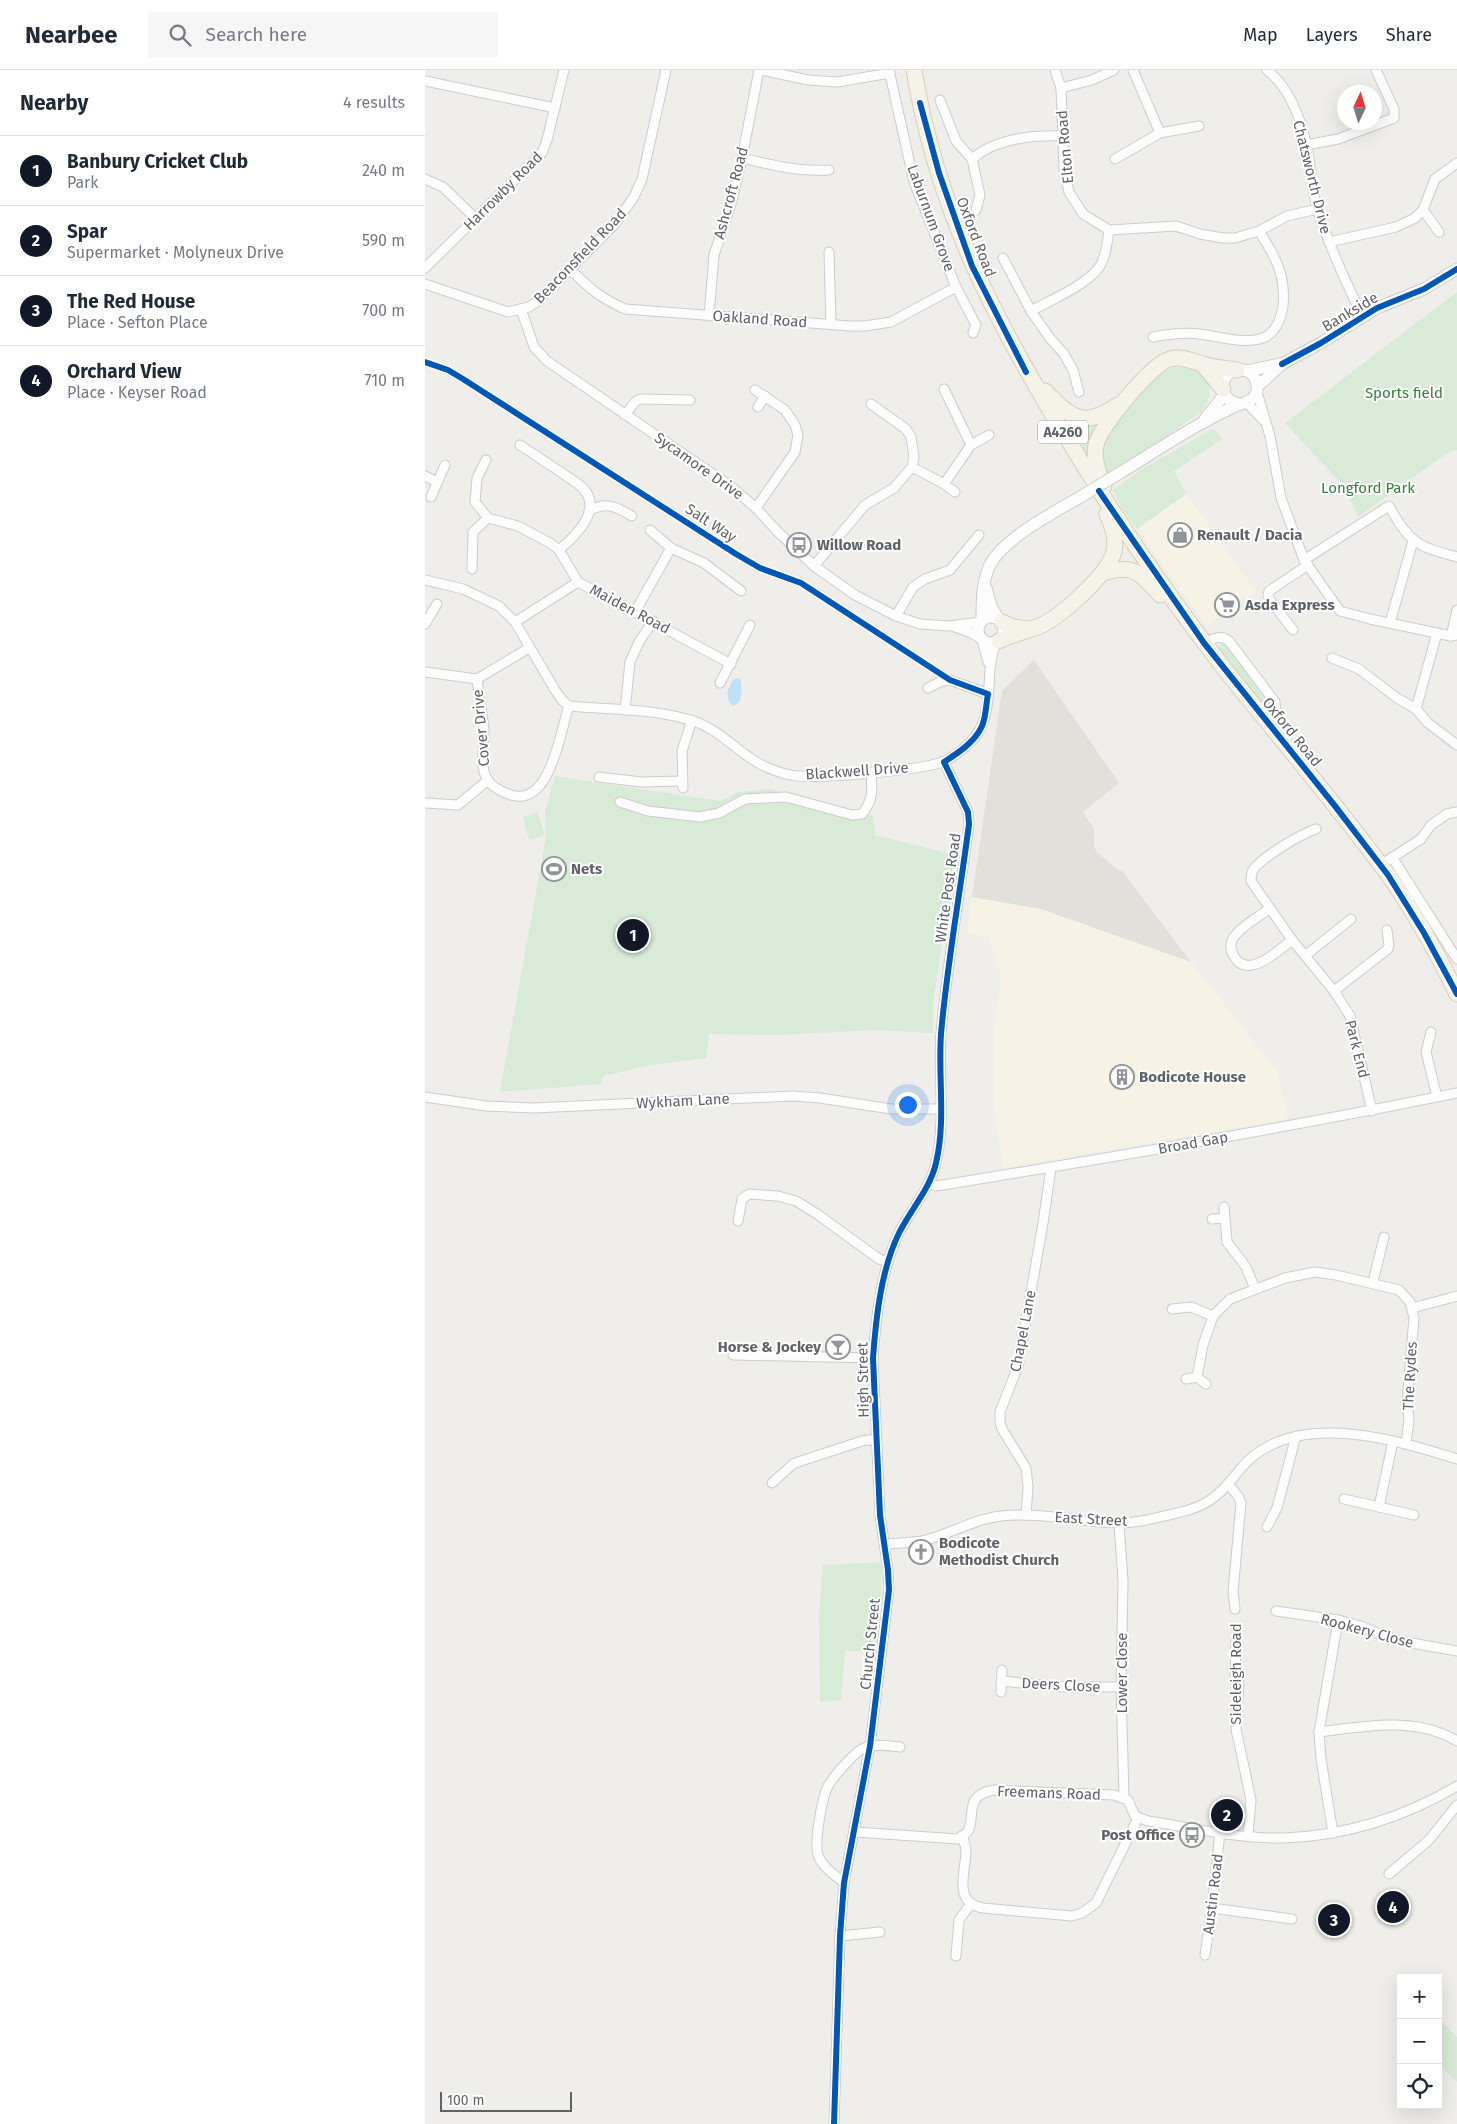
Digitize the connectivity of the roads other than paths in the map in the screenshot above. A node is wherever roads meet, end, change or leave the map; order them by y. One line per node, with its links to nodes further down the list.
1 (564, 70): 14 (street, Harrowby Road)
2 (666, 70): 36 (street, Beaconsfield Road)
3 (760, 70): 10 (street); 19 (street, Ashcroft Road)
4 (914, 70): 50 (main road, Oxford Road / A4260)
5 (1055, 70): 12 (street, Elton Road)
6 (1113, 70): 12 (street)
7 (1133, 70): 16 (street)
8 (1267, 70): 18 (street, Chatsworth Drive)
9 (1376, 70): 18 (street)
10 (889, 71): 39 (street, Laburnum Grove)
11 (425, 81): 14 (street)
12 (1061, 88): 17 (street, Elton Road)
13 (940, 100): 20 (street)
14 (555, 108): 28 (street, Harrowby Road)
15 (1199, 126): 16 (street)
16 (1160, 133): 21 (street)
17 (1062, 136): 20 (street); 29 (street, Elton Road)
18 (1306, 145): 25 (street, Chatsworth Drive)
19 (742, 158): 23 (street); 42 (street, Ashcroft Road)
20 (972, 159): 26 (street)
21 (1115, 159)
22 (1457, 163): 27 (street)
23 (829, 170)
24 (425, 179): 28 (street)
25 (1317, 209): 30 (street); 32 (street, Chatsworth Drive)
26 (976, 210)
27 (1423, 210): 31 (street); 32 (street)
28 (476, 219): 35 (street, Harrowby Road)
29 (1109, 230): 30 (street); 41 (street)
30 (1259, 231): 46 (street)
31 (1439, 232)
32 (1329, 242): 43 (street, Chatsworth Drive)
33 (829, 252): 44 (street)
34 (1003, 258): 41 (street)
35 (425, 268)
36 (570, 269): 40 (street, Beaconsfield Road); 42 (street, Oakland Road)
37 (1457, 269): 43 (street, Bankside)
38 (425, 284): 40 (street, Beaconsfield Road)
39 (956, 288): 44 (street, Oakland Road); 45 (street, Laburnum Grove)
40 (521, 309): 62 (street, Sycamore Drive)
41 (1031, 311): 54 (street)
42 (709, 316): 44 (street, Oakland Road)
43 (1363, 317): 47 (street, Bankside)
44 (831, 324)
45 (973, 333)
46 (1153, 337)
47 (1282, 364): 49 (street, Bankside); 52 (street, Bankside)
48 (1203, 365): 49 (main road); 55 (main road); 58 (main road)
49 (1242, 370): 52 (street); 55 (street)
50 (1026, 372): 58 (main road); 74 (main road, Oxford Road / A4260)
51 (944, 389): 66 (street)
52 (1257, 389): 60 (street); 64 (street)
53 (755, 390): 56 (street)
54 (1079, 392)
55 (1224, 392): 60 (street); 63 (street)
56 (765, 396): 61 (street); 77 (street)
57 (691, 400): 62 (street)
58 (1124, 401): 79 (main road)
59 (871, 404): 70 (street)
60 (1243, 404): 63 (street); 64 (street)
61 (758, 407)
62 (625, 416): 77 (street, Sycamore Drive)
63 (1203, 422): 94 (street, bridge)
64 (1265, 422): 88 (street)
65 (989, 435): 66 (street)
66 (971, 444): 73 (street)
67 (520, 445): 78 (street)
68 (486, 460): 81 (street)
69 (445, 466): 72 (street)
70 (912, 467): 73 (street); 89 (street)
71 (425, 476): 72 (street)
72 (437, 482): 76 (street)
73 (944, 484): 75 (street)
74 (1099, 491): 79 (main road, Oxford Road / A4260); 91 (main road)
75 (955, 492)
76 (431, 497)
77 (756, 508): 89 (street, Sycamore Drive)
78 (589, 511): 80 (street); 86 (street)
79 (1113, 514): 104 (main road, Oxford Road / A4260)
80 (632, 516)
81 (488, 518): 86 (street, Maiden Road); 90 (street)
82 (650, 530): 85 (street)
83 (979, 535): 99 (street)
84 (1413, 541): 87 (street); 88 (street); 105 (street)
85 (671, 548): 95 (street); 98 (street)
86 (559, 550): 93 (street, Maiden Road)
87 (1457, 557)
88 (1306, 562): 105 (street); 110 (street)
89 (814, 566): 99 (street, Sycamore Drive)
90 (472, 569)
91 (1104, 573): 104 (main road); 109 (main road)
92 (425, 580): 103 (street)
93 (578, 582): 98 (street, Maiden Road); 103 (street)
94 (985, 583): 101 (street); 102 (street)
95 (741, 591)
96 (437, 604): 106 (street)
97 (1457, 610): 112 (street)
98 (635, 612): 100 (street, Maiden Road)
99 (897, 616): 108 (street, Sycamore Drive)
100 (653, 621): 117 (street, Maiden Road); 126 (street)
101 (981, 621): 102 (street); 108 (street, Sycamore Drive); 113 (street)
102 (1001, 621): 109 (main road); 114 (street)
103 (515, 622): 115 (street)
104 (1191, 623): 138 (main road, Oxford Road / A4260)
105 (1389, 623): 111 (street)
106 (425, 624)
107 (750, 625): 117 (street)
108 (949, 626): 113 (street, Sycamore Drive)
109 (1031, 629): 114 (main road)
110 (1293, 630)
111 (1437, 633): 112 (street); 125 (street)
112 (1454, 635)
113 (981, 639): 114 (street); 118 (street)
114 (997, 642): 118 (street)
115 (529, 648): 120 (street); 124 (street)
116 (1332, 658): 125 (street)
117 (731, 664): 121 (street)
118 (989, 667): 123 (street)
119 (425, 672): 120 (street)
120 (477, 679): 132 (street, Cover Drive)
121 (720, 683)
122 (928, 688): 123 (street)
123 (988, 694): 129 (street)
124 (569, 706): 126 (street, Blackwell Drive); 132 (street, Cover Drive)
125 (1416, 709): 128 (street)
126 (625, 710): 127 (street, Blackwell Drive)
127 (692, 720): 130 (street, Blackwell Drive); 131 (street)
128 (1457, 745)
129 (944, 762): 130 (street, Blackwell Drive); 151 (street, White Post Road)
130 (871, 772): 133 (street)
131 (599, 777)
132 (488, 780): 134 (street)
133 (620, 802)
134 (426, 803)
135 (1457, 812): 137 (street)
136 (1316, 829): 139 (street, Park End)
137 (1392, 857): 138 (street); 144 (street)
138 (1379, 866): 146 (main road, Oxford Road / A4260)
139 (1271, 908): 142 (street, Park End); 142 (street)
140 (1351, 919): 143 (street)
141 (1387, 930): 145 (street)
142 (1293, 940): 143 (street, Park End)
143 (1306, 955): 145 (street, Park End)
144 (1457, 959)
145 (1334, 991): 152 (street, Park End)
146 (1457, 994)
147 (1431, 1032): 150 (street)
148 (1457, 1093): 150 (street, Broad Gap)
149 (425, 1097): 151 (street, Wykham Lane)
150 (1437, 1097): 152 (street, Broad Gap)
151 (941, 1109): 154 (street, High Street)
152 (1371, 1112): 153 (street, Broad Gap)
153 (1051, 1168): 154 (street, Broad Gap); 181 (street, Chapel Lane)
154 (929, 1183): 160 (street, High Street)
155 (1224, 1207): 156 (street)
156 (1224, 1218): 157 (street); 162 (street)
157 (1212, 1219)
158 (738, 1221): 160 (street)
159 (1384, 1237): 161 (street)
160 (888, 1262): 168 (street, High Street)
161 (1373, 1282): 162 (street); 164 (street)
162 (1255, 1289): 166 (street)
163 (1457, 1296): 164 (street)
164 (1412, 1308): 175 (street, The Rydes)
165 (1172, 1309): 166 (street)
166 (1213, 1316): 169 (street)
167 (733, 1355): 168 (street)
168 (873, 1358): 173 (street, High Street)
169 (1197, 1377): 170 (street); 171 (street)
170 (1187, 1379)
171 (1206, 1384)
172 (1296, 1436): 174 (street, East Street); 178 (street, East Street); 184 (street)
173 (877, 1439): 177 (street); 185 (street, High Street)
174 (1393, 1441): 175 (street, East Street); 180 (street)
175 (1405, 1444): 176 (street, East Street)
176 (1457, 1459)
177 (772, 1483)
178 (1229, 1484): 183 (street, East Street); 186 (street, Sideleigh Road)
179 (1344, 1499): 180 (street)
180 (1379, 1507): 182 (street)
181 (1026, 1515): 183 (street, East Street); 185 (street, East Street)
182 (1414, 1516)
183 (1119, 1523): 193 (street, Lower Close)
184 (1267, 1527)
185 (885, 1544): 197 (street, Church Street)
186 (1235, 1609)
187 (1276, 1612): 188 (street, Rookery Close)
188 (1338, 1620): 190 (street, Rookery Close); 195 (street)
189 (1236, 1640): 207 (street, Sideleigh Road)
190 (1457, 1651)
191 (1002, 1670): 192 (street, Deers Close)
192 (1001, 1681): 193 (street, Deers Close); 194 (street, Deers Close)
193 (1121, 1687): 200 (street, Lower Close)
194 (1001, 1692)
195 (1319, 1732): 196 (street); 205 (street)
196 (1457, 1741)
197 (870, 1746): 198 (street); 203 (street, Church Street); 209 (street)
198 (900, 1747)
199 (1457, 1786): 205 (street)
200 (1124, 1797): 202 (street); 206 (street, Freemans Road)
201 (1457, 1805): 208 (street)
202 (1138, 1818): 204 (street); 210 (street)
203 (855, 1832): 206 (street); 209 (street, Church Street)
204 (1220, 1832): 207 (street); 211 (street, Austin Road)
205 (1333, 1832): 207 (street)
206 (962, 1836): 210 (street)
207 (1248, 1836)
208 (1389, 1874)
209 (844, 1883): 214 (street, Church Street)
210 (970, 1905): 216 (street)
211 (1212, 1908): 212 (street); 215 (street, Austin Road)
212 (1292, 1919)
213 (880, 1932): 214 (street)
214 (840, 1936): 217 (street, Church Street)
215 (1205, 1955)
216 (956, 1956)
217 (834, 2124)

